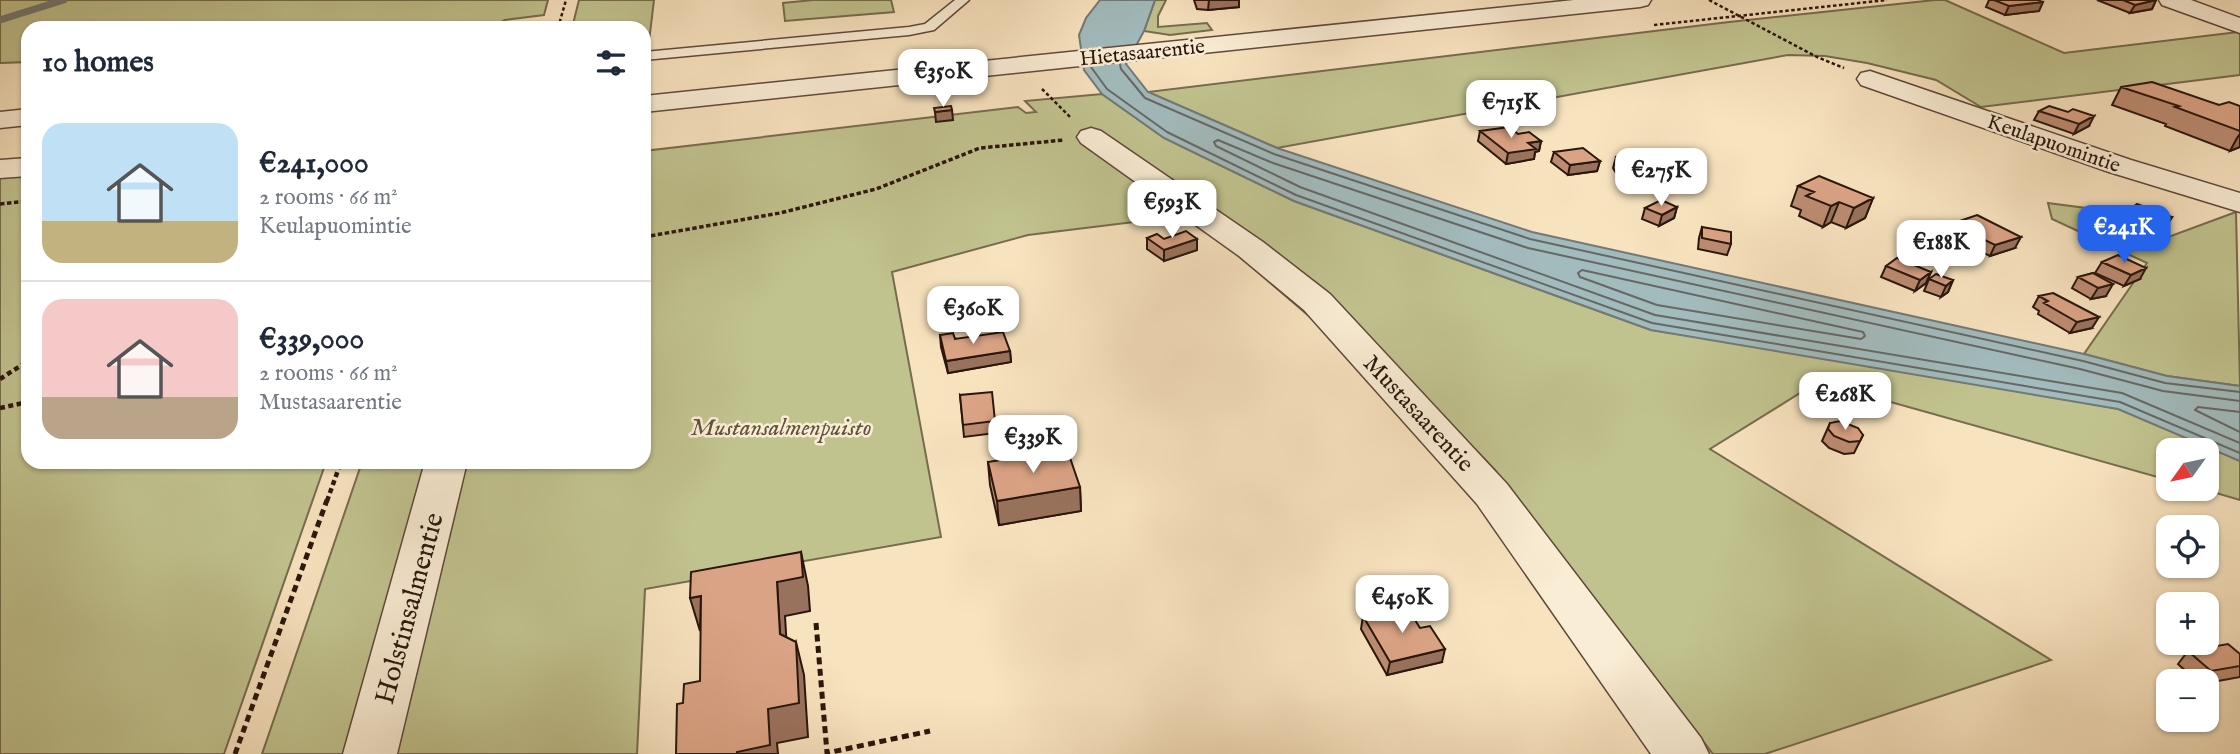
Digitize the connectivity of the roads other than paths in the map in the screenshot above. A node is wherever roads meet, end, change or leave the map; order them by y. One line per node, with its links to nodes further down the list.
1 (963, 0): 5 (lane)
2 (1640, 0): 7 (street, Hietasaarentie)
3 (2170, 0): 4 (street)
4 (2240, 26)
5 (651, 55)
6 (1871, 79): 13 (street, Keulapuomintie)
7 (651, 103)
8 (21, 118): 9 (street)
9 (0, 120)
10 (1091, 137): 16 (street, Mustasaarentie)
11 (21, 168): 12 (street)
12 (0, 169)
13 (2240, 203)
14 (444, 469): 15 (street, Holstinsalmentie)
15 (370, 754)
16 (1682, 754)

